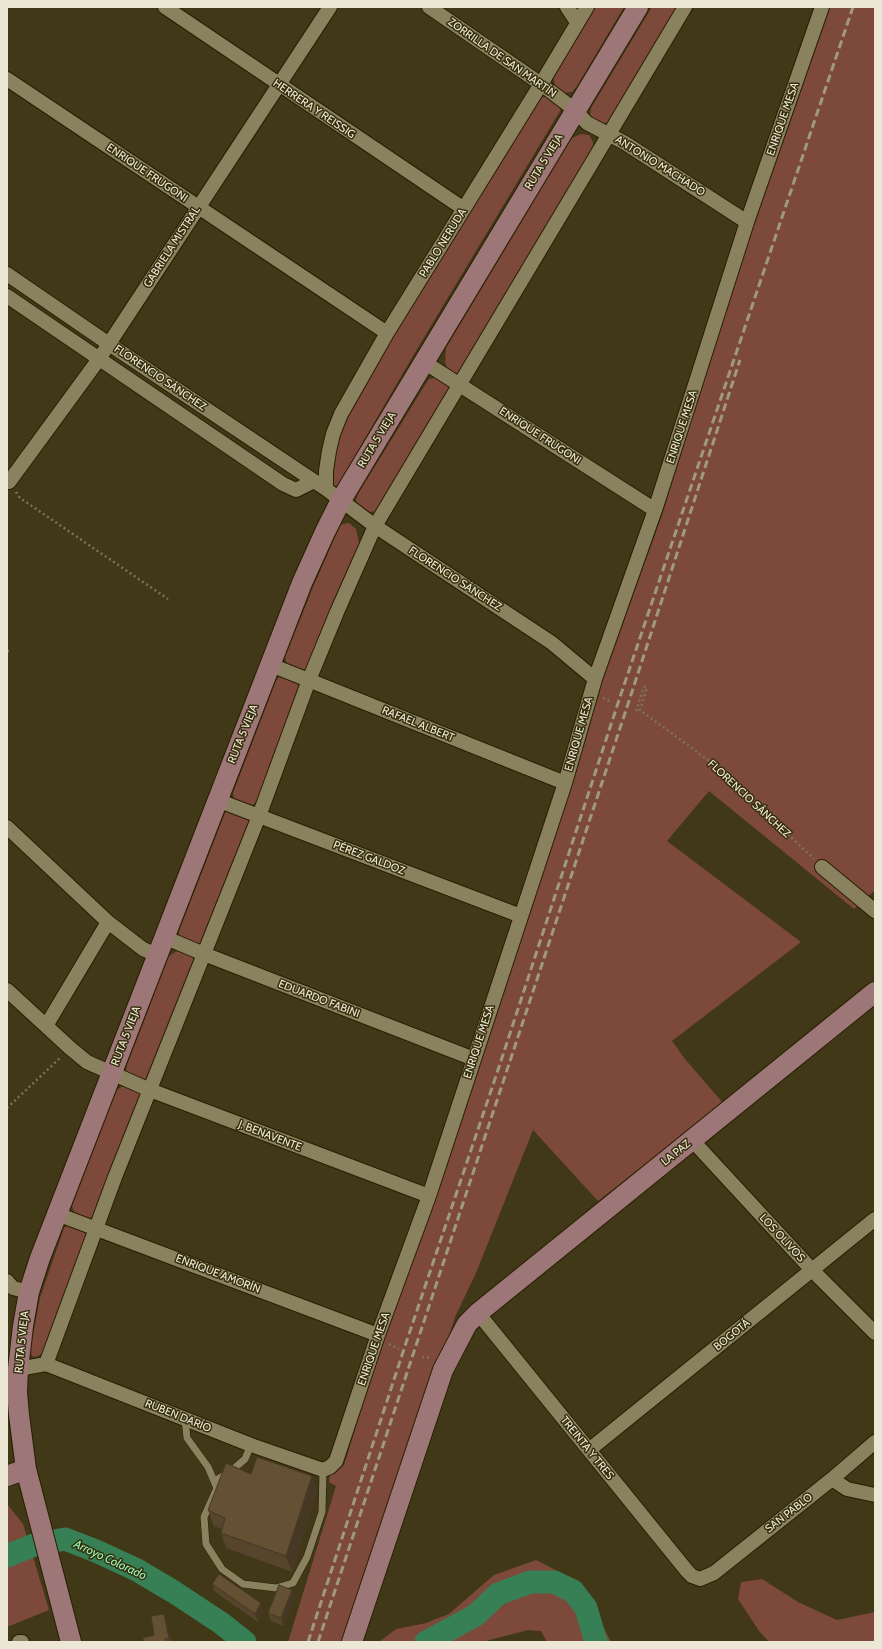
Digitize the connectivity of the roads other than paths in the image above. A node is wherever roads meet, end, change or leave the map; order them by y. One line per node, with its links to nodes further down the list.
1 (165, 7): 12 (street, HERRERA Y REISSIG)
2 (330, 7): 12 (street, GABRIELA MISTRAL)
3 (429, 7): 11 (street, ZORRILLA DE SAN MARTÍN)
4 (567, 7): 9 (street)
5 (587, 7): 9 (street, PABLO NERUDA)
6 (638, 7): 13 (street, RUTA 5 VIEJA)
7 (686, 7): 14 (street)
8 (822, 7): 17 (street, ENRIQUE MESA)
9 (578, 22): 11 (street, PABLO NERUDA)
10 (7, 79): 15 (street, ENRIQUE FRUGONI)
11 (541, 84): 13 (street, ZORRILLA DE SAN MARTÍN); 16 (street, PABLO NERUDA)
12 (279, 85): 15 (street, GABRIELA MISTRAL); 16 (street, HERRERA Y REISSIG)
13 (575, 110): 14 (street, ANTONIO MACHADO); 23 (street, RUTA 5 VIEJA)
14 (610, 135): 17 (street, ANTONIO MACHADO); 24 (street)
15 (198, 207): 20 (street, ENRIQUE FRUGONI); 21 (street, GABRIELA MISTRAL)
16 (464, 209): 20 (street, PABLO NERUDA)
17 (747, 222): 28 (street, ENRIQUE MESA)
18 (7, 274): 21 (street, FLORENCIO SÁNCHEZ)
19 (7, 296): 22 (street, FLORENCIO SÁNCHEZ)
20 (387, 333): 27 (street, PABLO NERUDA)
21 (109, 344): 22 (street, GABRIELA MISTRAL); 25 (street, FLORENCIO SÁNCHEZ)
22 (99, 359): 25 (street, FLORENCIO SÁNCHEZ); 26 (street, GABRIELA MISTRAL)
23 (424, 362): 24 (street, ENRIQUE FRUGONI); 27 (street, RUTA 5 VIEJA)
24 (459, 384): 28 (street, ENRIQUE FRUGONI); 29 (street)
25 (314, 481): 27 (street, FLORENCIO SÁNCHEZ)
26 (9, 482)
27 (334, 495): 29 (street, FLORENCIO SÁNCHEZ); 30 (street, RUTA 5 VIEJA)
28 (655, 510): 31 (street, ENRIQUE MESA)
29 (375, 526): 31 (street, FLORENCIO SÁNCHEZ); 32 (street)
30 (271, 665): 32 (street, RAFAEL ALBERT); 34 (street, RUTA 5 VIEJA)
31 (595, 679): 33 (street, ENRIQUE MESA)
32 (309, 680): 33 (street, RAFAEL ALBERT); 35 (street)
33 (565, 784): 39 (street, ENRIQUE MESA)
34 (217, 800): 35 (street, PÉREZ GALDOZ); 41 (street, RUTA 5 VIEJA)
35 (259, 816): 39 (street, PÉREZ GALDOZ); 42 (street)
36 (7, 826): 40 (street, EDUARDO FABINI)
37 (822, 867): 38 (street)
38 (875, 911)
39 (521, 916): 46 (street, ENRIQUE MESA)
40 (108, 922): 41 (street, EDUARDO FABINI); 45 (street)
41 (161, 946): 42 (street, EDUARDO FABINI); 47 (street, RUTA 5 VIEJA)
42 (204, 954): 46 (street, EDUARDO FABINI); 48 (street)
43 (7, 990): 45 (street, J. BENAVENTE)
44 (875, 992): 49 (street, LA PAZ)
45 (46, 1026): 47 (street, J. BENAVENTE)
46 (474, 1059): 50 (street, ENRIQUE MESA)
47 (111, 1073): 48 (street, J. BENAVENTE); 51 (street, RUTA 5 VIEJA)
48 (150, 1090): 50 (street, J. BENAVENTE); 53 (street)
49 (692, 1140): 54 (street, LOS OLIVOS); 57 (street, LA PAZ)
50 (429, 1196): 59 (street, ENRIQUE MESA)
51 (57, 1214): 53 (street, ENRIQUE AMORÍN); 56 (street, RUTA 5 VIEJA)
52 (875, 1219): 54 (street, BOGOTÁ)
53 (97, 1228): 59 (street, ENRIQUE AMORÍN); 60 (street)
54 (812, 1270): 58 (street, LOS OLIVOS); 65 (street, BOGOTÁ)
55 (7, 1281): 56 (street)
56 (29, 1292): 61 (street, RUTA 5 VIEJA)
57 (478, 1313): 65 (street, TREINTA Y TRES); 74 (street, LA PAZ)
58 (875, 1334)
59 (378, 1335): 67 (street, ENRIQUE MESA)
60 (46, 1364): 61 (street); 62 (street, RUBEN DARÍO)
61 (18, 1369): 66 (street, RUTA 5 VIEJA)
62 (185, 1419): 64 (street, RUBEN DARÍO); 70 (lane)
63 (875, 1442): 69 (street, SAN PABLO)
64 (251, 1445): 67 (street, RUBEN DARÍO); 70 (lane)
65 (589, 1450): 72 (street, TREINTA Y TRES)
66 (19, 1459): 68 (street); 73 (street, RUTA 5 VIEJA)
67 (323, 1470): 70 (lane)
68 (7, 1476)
69 (832, 1479): 71 (street); 72 (street, SAN PABLO)
70 (214, 1481)
71 (875, 1496)
72 (700, 1579)
73 (71, 1642)
74 (352, 1642)

